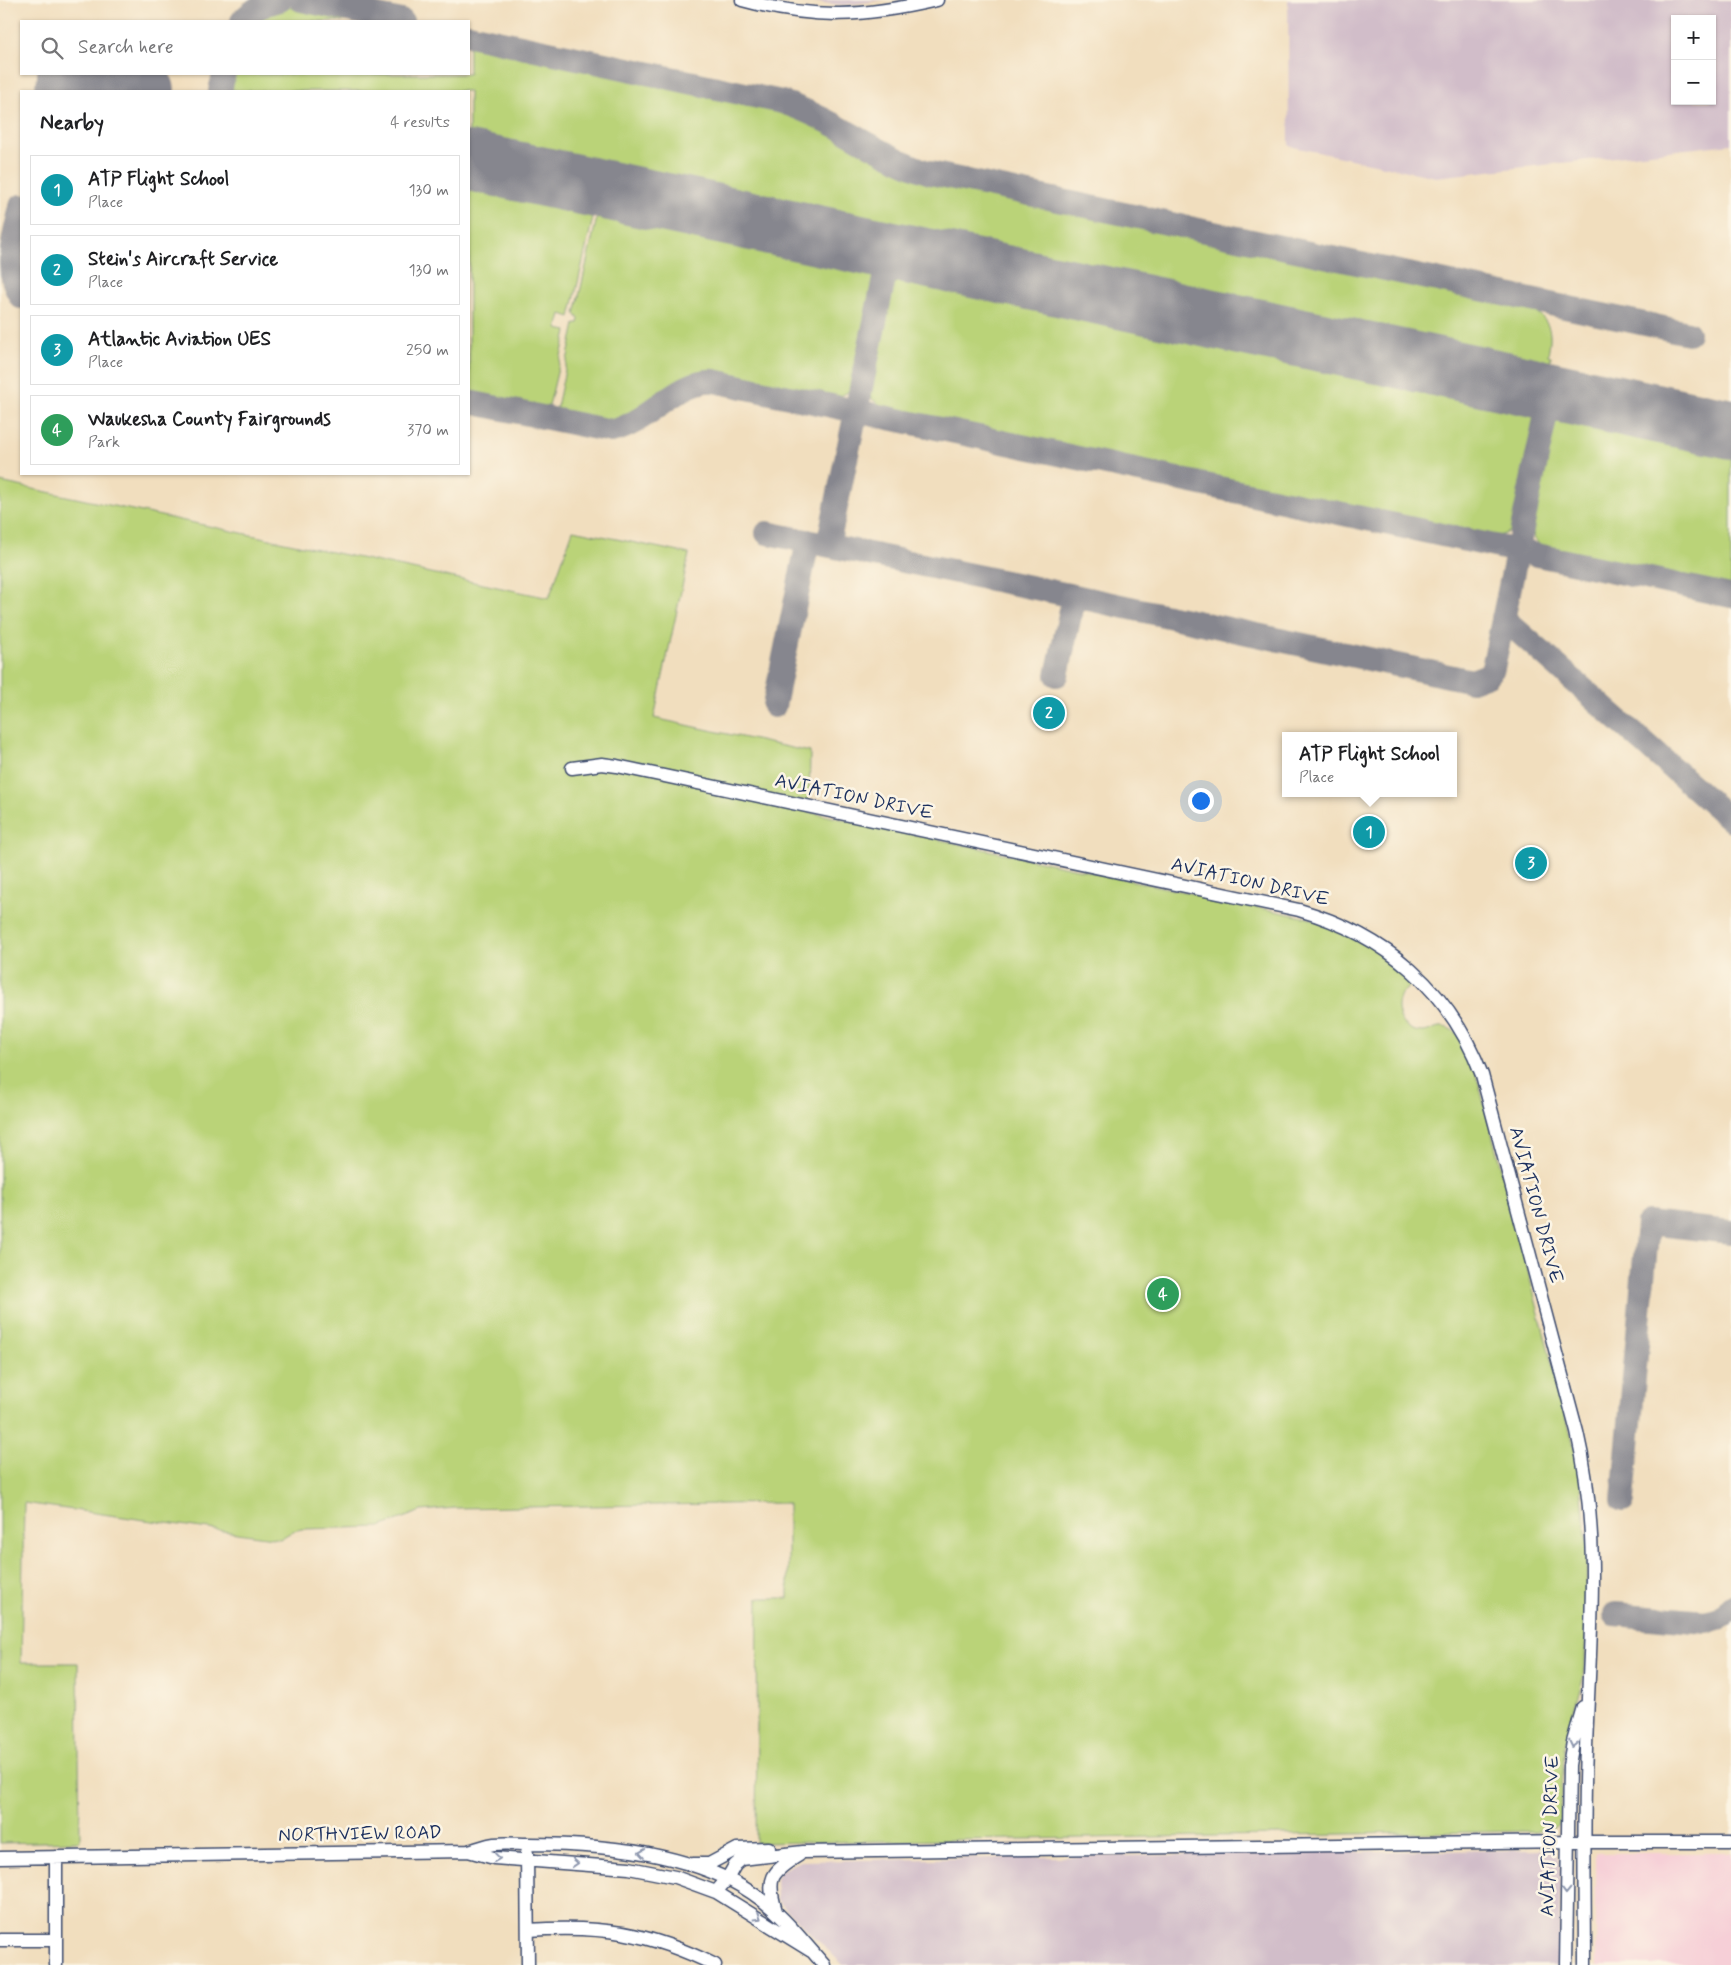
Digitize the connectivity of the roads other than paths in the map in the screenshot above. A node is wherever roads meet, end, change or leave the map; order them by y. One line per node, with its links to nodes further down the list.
1 (742, 0): 2 (street)
2 (937, 0)
3 (572, 768): 4 (street, AVIATION DRIVE)
4 (1590, 1680): 5 (street, AVIATION DRIVE, one-way to 5); 6 (street, AVIATION DRIVE)
5 (1567, 1842): 6 (street); 11 (street); 22 (street, AVIATION DRIVE, one-way to 22)
6 (1586, 1842): 7 (street); 23 (street, AVIATION DRIVE)
7 (1731, 1842)
8 (527, 1844): 10 (street); 14 (street); 15 (street, one-way to 8)
9 (747, 1849): 11 (street); 15 (street); 16 (street)
10 (468, 1851): 12 (street, NORTHVIEW ROAD); 14 (street, NORTHVIEW ROAD, one-way to 14)
11 (804, 1852): 16 (street); 18 (street)
12 (56, 1857): 13 (street, NORTHVIEW ROAD); 21 (street)
13 (0, 1858)
14 (527, 1860): 17 (street, NORTHVIEW ROAD, one-way to 17); 19 (street)
15 (689, 1864): 16 (street)
16 (723, 1878): 17 (street); 18 (street)
17 (716, 1892): 24 (street, NORTHVIEW ROAD, one-way to 24)
18 (776, 1911): 24 (street)
19 (528, 1930): 26 (street); 27 (street)
20 (0, 1940): 21 (street)
21 (56, 1940): 25 (street)
22 (1566, 1947): 23 (street); 29 (street, AVIATION DRIVE)
23 (1585, 1948): 30 (street, AVIATION DRIVE)
24 (811, 1951): 28 (street)
25 (56, 1965)
26 (528, 1965)
27 (715, 1965)
28 (824, 1965)
29 (1566, 1965)
30 (1585, 1965)

